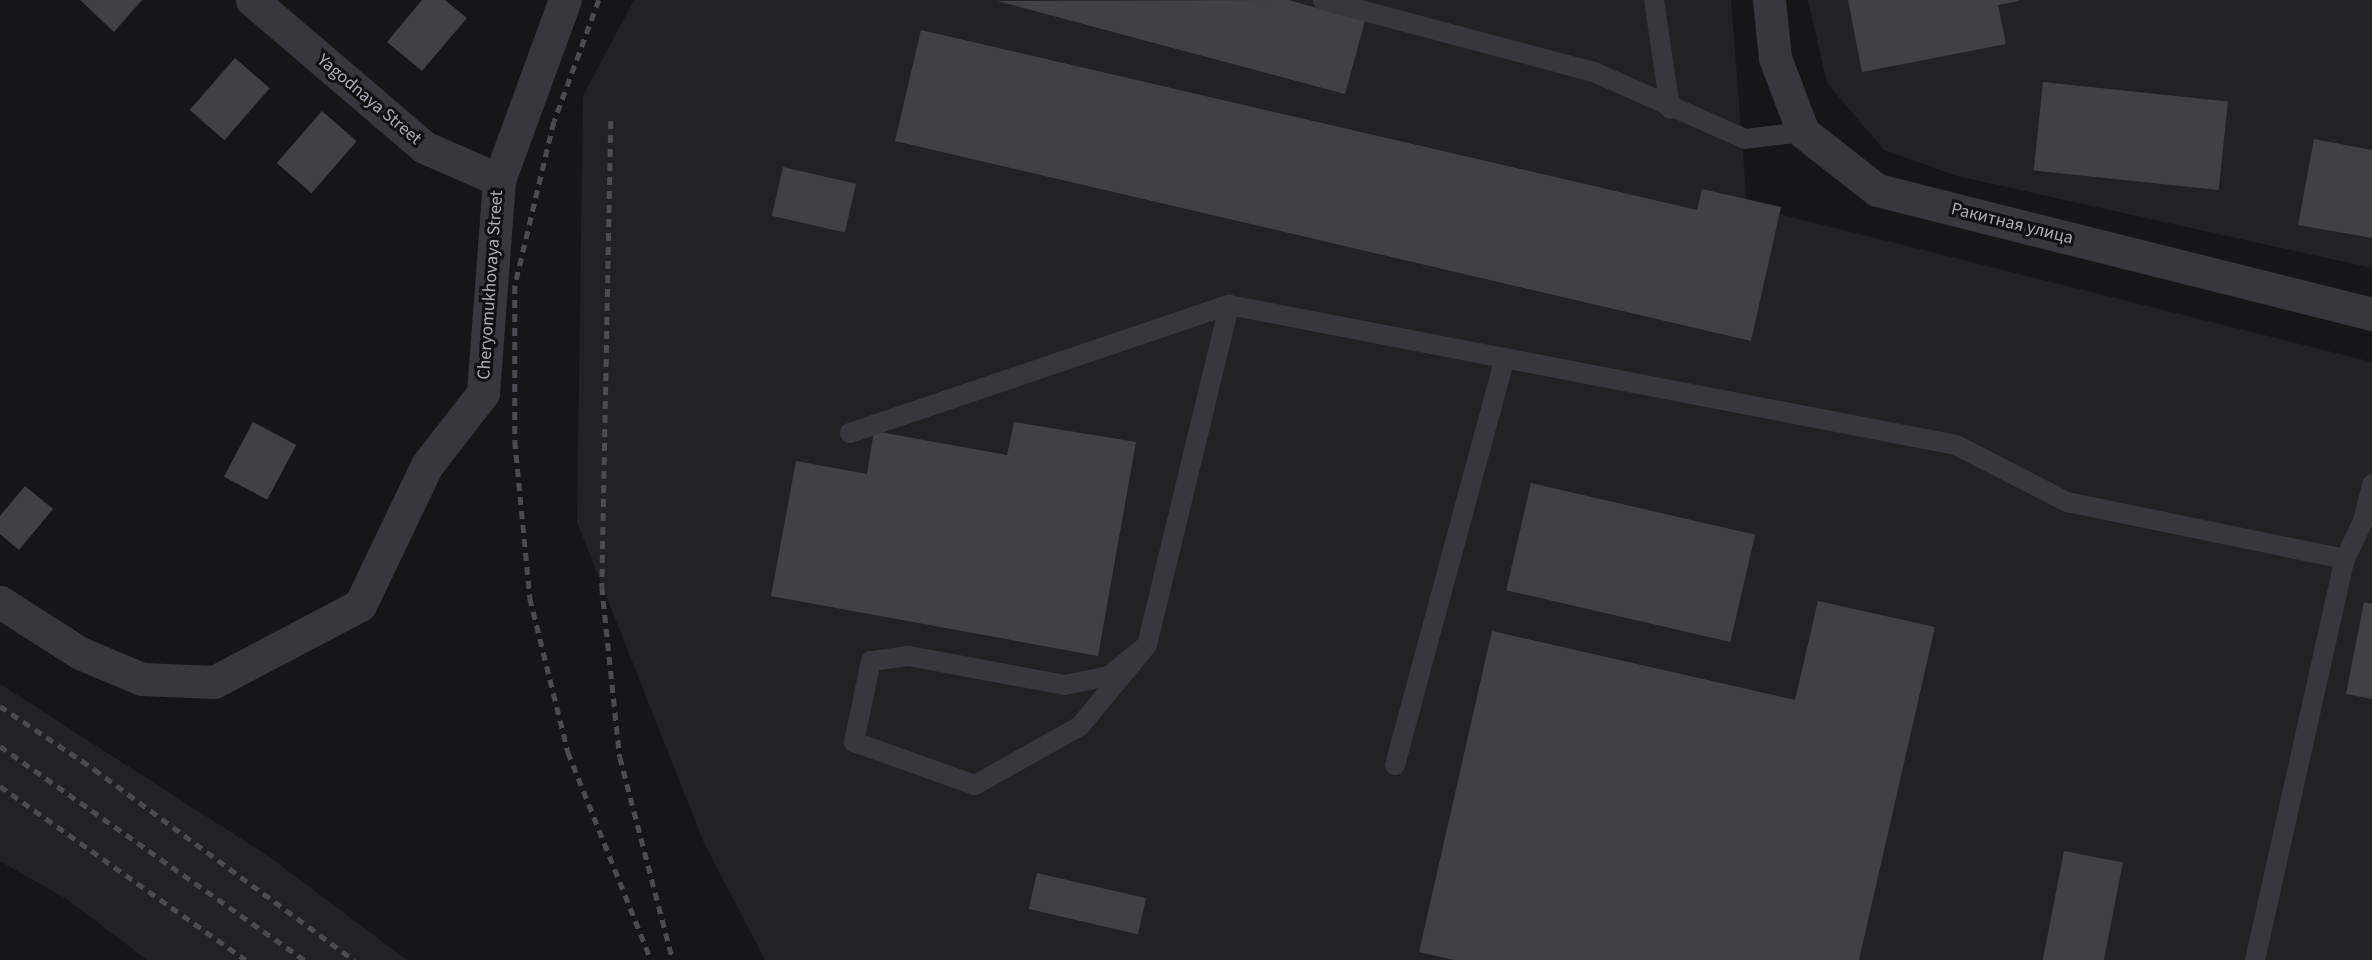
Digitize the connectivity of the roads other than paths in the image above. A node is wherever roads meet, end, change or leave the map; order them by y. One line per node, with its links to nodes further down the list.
1 (252, 0): 8 (street, Yagodnaya Street)
2 (565, 0): 8 (street, Cheryomukhovaya Street)
3 (1323, 0): 6 (lane)
4 (1654, 0): 6 (lane)
5 (1769, 0): 7 (street)
6 (1670, 109): 7 (lane)
7 (1803, 132): 10 (street, Ракитная улица)
8 (499, 180): 15 (street, Cheryomukhovaya Street)
9 (1229, 305): 11 (lane); 12 (lane); 16 (lane)
10 (2372, 314)
11 (1504, 358): 14 (lane); 17 (lane)
12 (850, 433)
13 (2372, 484): 14 (lane)
14 (2345, 559): 18 (lane)
15 (0, 602)
16 (1147, 645): 16 (lane)
17 (1395, 765)
18 (2255, 960)

